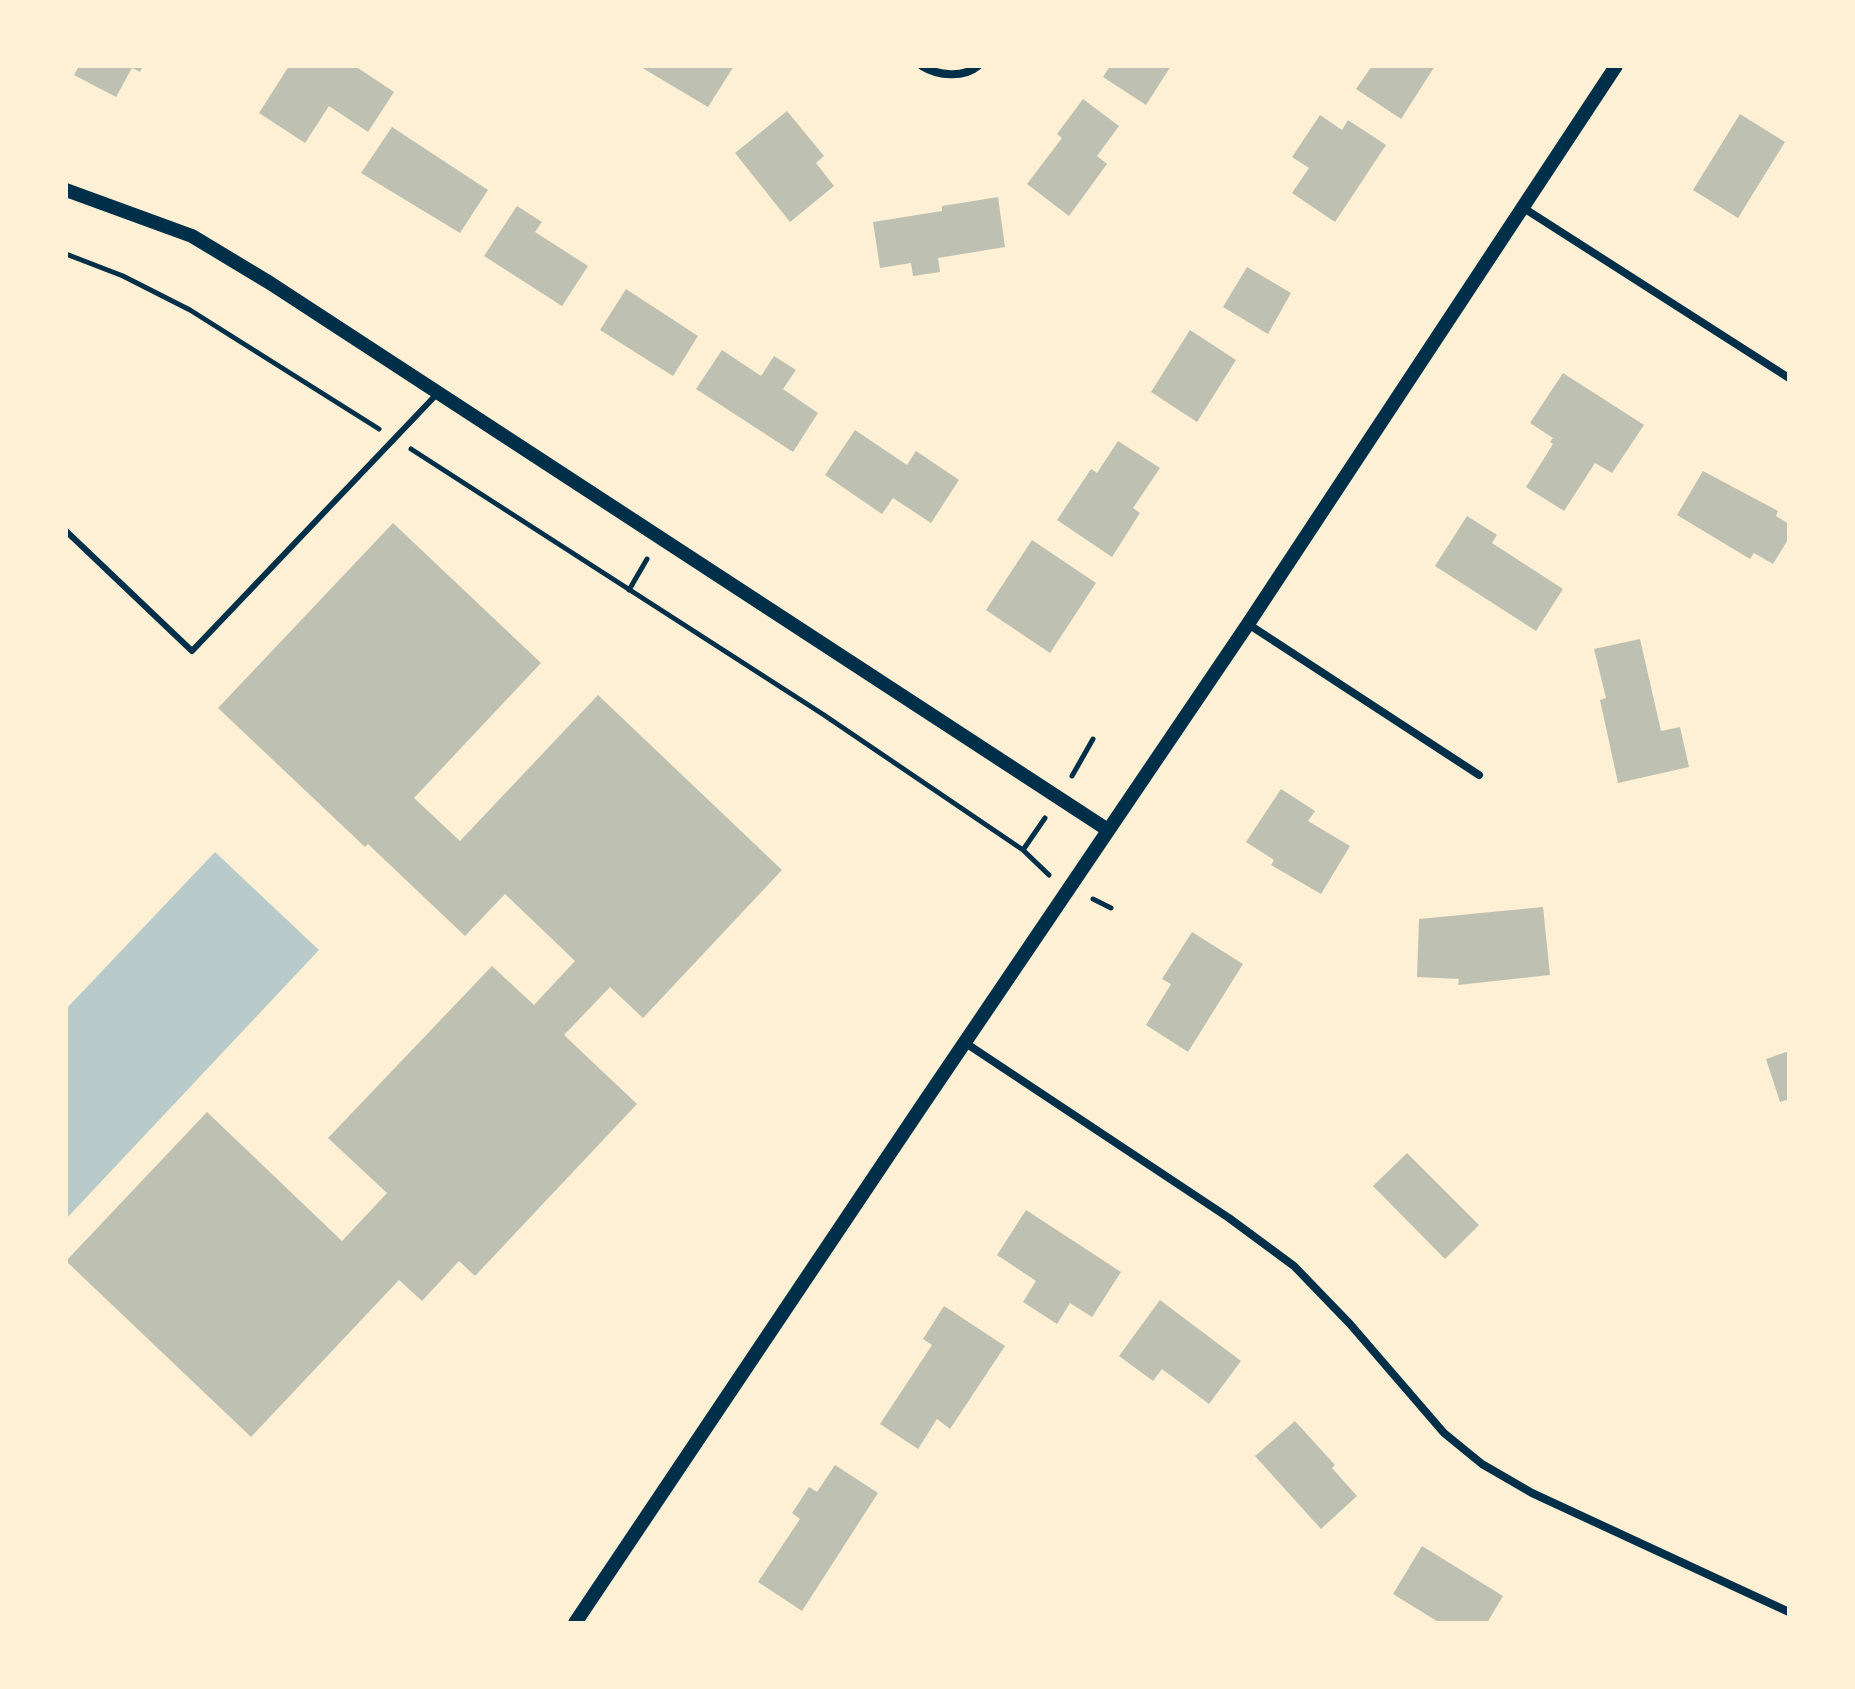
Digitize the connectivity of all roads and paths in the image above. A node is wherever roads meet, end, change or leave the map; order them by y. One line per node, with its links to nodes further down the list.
1 (922, 66): 2 (street)
2 (978, 66)
3 (1616, 66): 5 (street)
4 (66, 190): 8 (street)
5 (1522, 207): 7 (street); 13 (street)
6 (66, 254): 9 (path)
7 (1789, 378)
8 (439, 392): 9 (lane); 11 (street)
9 (394, 438): 10 (lane); 12 (path)
10 (66, 531)
11 (659, 538): 12 (path); 15 (street)
12 (629, 590): 16 (path)
13 (1248, 624): 14 (street); 15 (street)
14 (1479, 775)
15 (1108, 830): 17 (street)
16 (1023, 850)
17 (964, 1042): 18 (street); 19 (street)
18 (1789, 1612)
19 (575, 1623)

